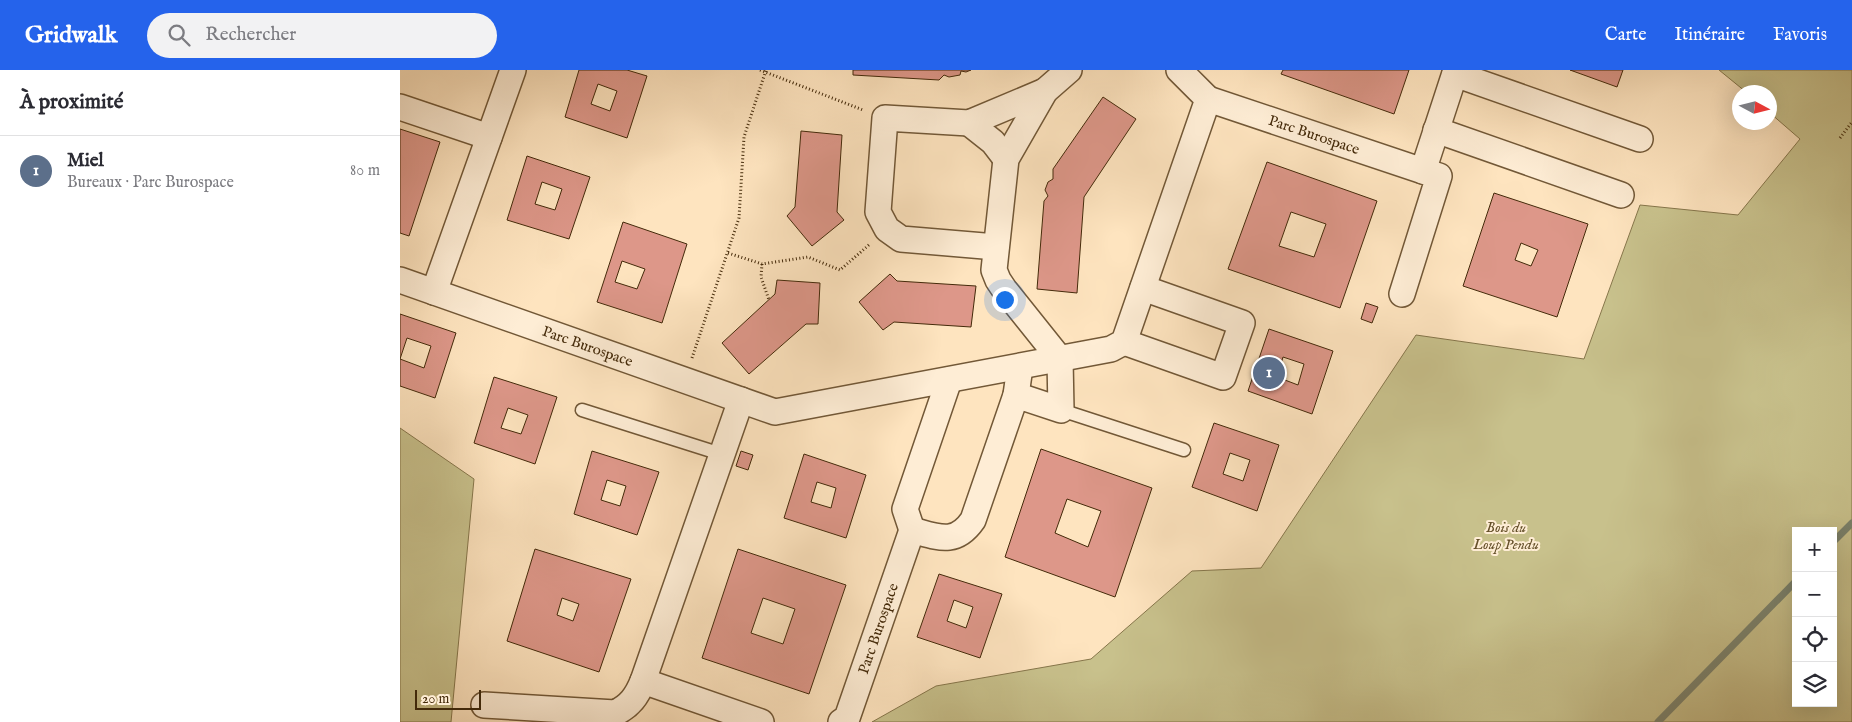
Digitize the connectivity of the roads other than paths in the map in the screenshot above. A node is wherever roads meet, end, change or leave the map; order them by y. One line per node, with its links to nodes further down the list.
1 (513, 70): 10 (street)
2 (1069, 70): 5 (street)
3 (1179, 70): 6 (street, Parc Burospace)
4 (1455, 72): 9 (street); 11 (street)
5 (1045, 91): 8 (street); 12 (street)
6 (1208, 99): 13 (street, Parc Burospace); 17 (street)
7 (400, 107): 10 (street)
8 (969, 123): 12 (street); 15 (street)
9 (1436, 130): 13 (street); 14 (street)
10 (489, 137): 18 (street)
11 (1640, 139)
12 (1006, 158): 15 (street)
13 (1423, 171): 19 (street, Parc Burospace)
14 (1621, 195)
15 (996, 247): 21 (street)
16 (400, 280): 18 (street, Parc Burospace)
17 (1143, 288): 20 (street); 20 (street)
18 (434, 292): 25 (street, Parc Burospace)
19 (1402, 294)
20 (1124, 342): 21 (street, Parc Burospace)
21 (1060, 360): 22 (street, Parc Burospace); 27 (street)
22 (1020, 367): 23 (street, Parc Burospace); 24 (street)
23 (948, 380): 25 (street, Parc Burospace); 30 (street)
24 (1016, 395): 27 (street); 30 (street)
25 (741, 400): 29 (street)
26 (582, 410): 29 (lane)
27 (1060, 410): 28 (lane)
28 (1184, 450)
29 (721, 454): 31 (street)
30 (912, 530): 34 (street, Parc Burospace)
31 (643, 681): 32 (street); 33 (street)
32 (484, 705)
33 (761, 722)
34 (841, 722)

